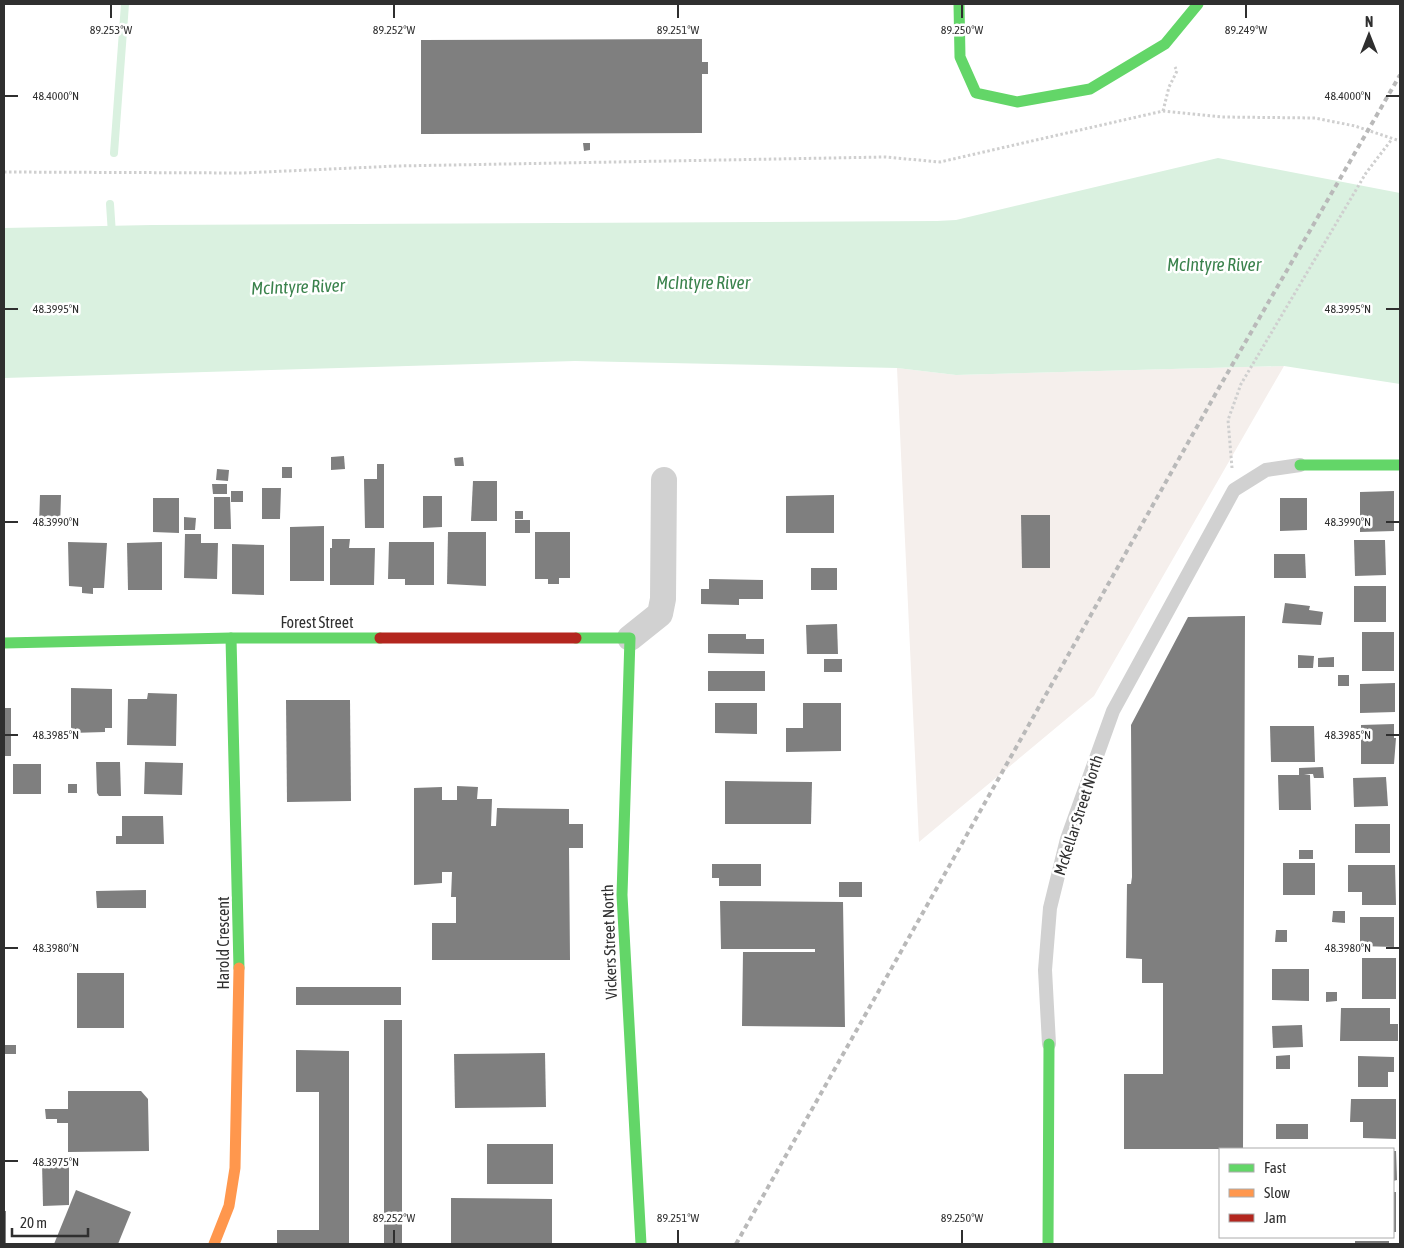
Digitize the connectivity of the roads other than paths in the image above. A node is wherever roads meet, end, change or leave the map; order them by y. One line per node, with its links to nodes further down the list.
1 (960, 4): 2 (street)
2 (1198, 4)
3 (1300, 465): 4 (street); 9 (lane, McKellar Street North)
4 (1400, 465)
5 (664, 480): 7 (street)
6 (231, 638): 7 (street, Forest Street); 8 (street, Forest Street); 10 (street, Harold Crescent)
7 (630, 638): 11 (street, Vickers Street North)
8 (4, 643)
9 (1049, 1044): 12 (street, McKellar Street North)
10 (214, 1244)
11 (641, 1244)
12 (1048, 1244)

